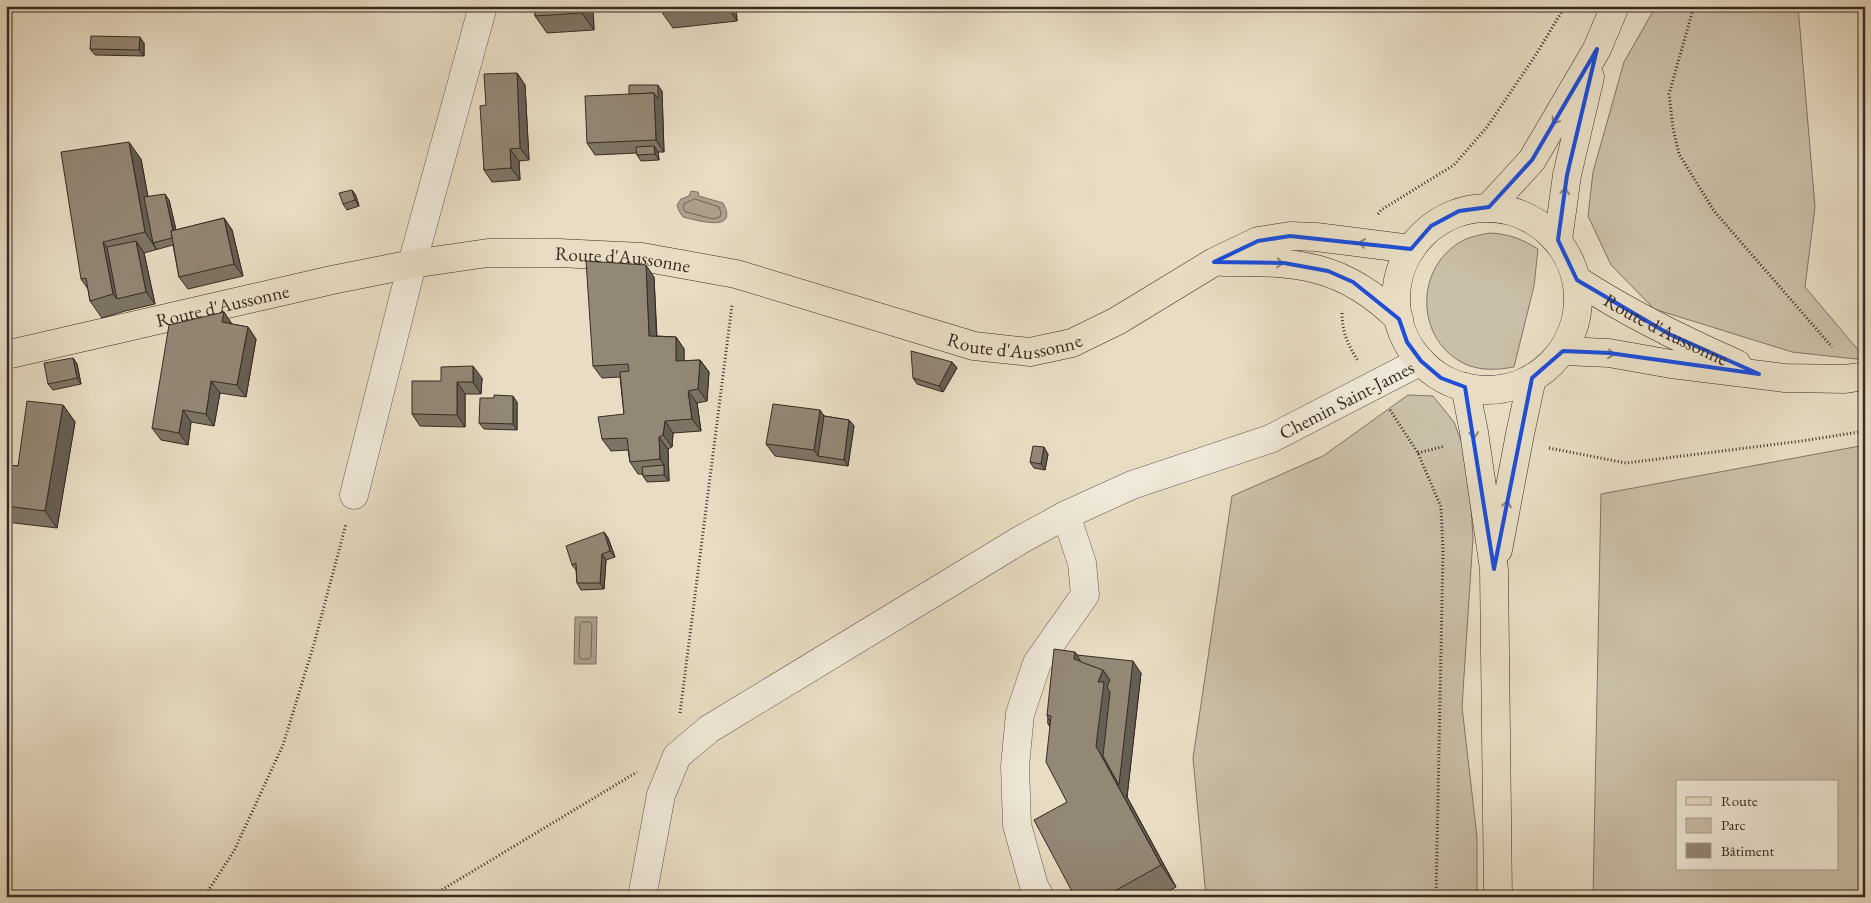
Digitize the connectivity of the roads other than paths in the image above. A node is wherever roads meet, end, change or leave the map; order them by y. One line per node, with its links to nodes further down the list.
1 (483, 6): 8 (street)
2 (1615, 6): 3 (main road)
3 (1597, 49): 4 (main road, one-way to 4); 5 (main road, one-way to 3)
4 (1490, 207): 5 (main road); 6 (main road)
5 (1558, 240): 9 (main road)
6 (1411, 249): 7 (main road, Route d'Aussonne, one-way to 7); 10 (main road)
7 (1214, 262): 8 (main road, Route d'Aussonne); 10 (main road, one-way to 10)
8 (412, 264): 12 (main road, Route d'Aussonne); 18 (street)
9 (1577, 280): 11 (main road); 14 (main road, Route d'Aussonne)
10 (1398, 319): 13 (main road)
11 (1562, 351): 14 (main road, Route d'Aussonne, one-way to 14); 15 (main road)
12 (6, 355)
13 (1421, 361): 17 (main road); 19 (street, Chemin Saint-James)
14 (1758, 374): 16 (main road, Route d'Aussonne)
15 (1532, 378): 17 (main road); 20 (main road, one-way to 15)
16 (1855, 378)
17 (1465, 388): 20 (main road, one-way to 20)
18 (354, 495)
19 (1066, 515): 21 (street, Chemin Saint-James); 22 (street)
20 (1494, 569): 23 (main road)
21 (642, 897)
22 (1040, 897)
23 (1498, 897)

